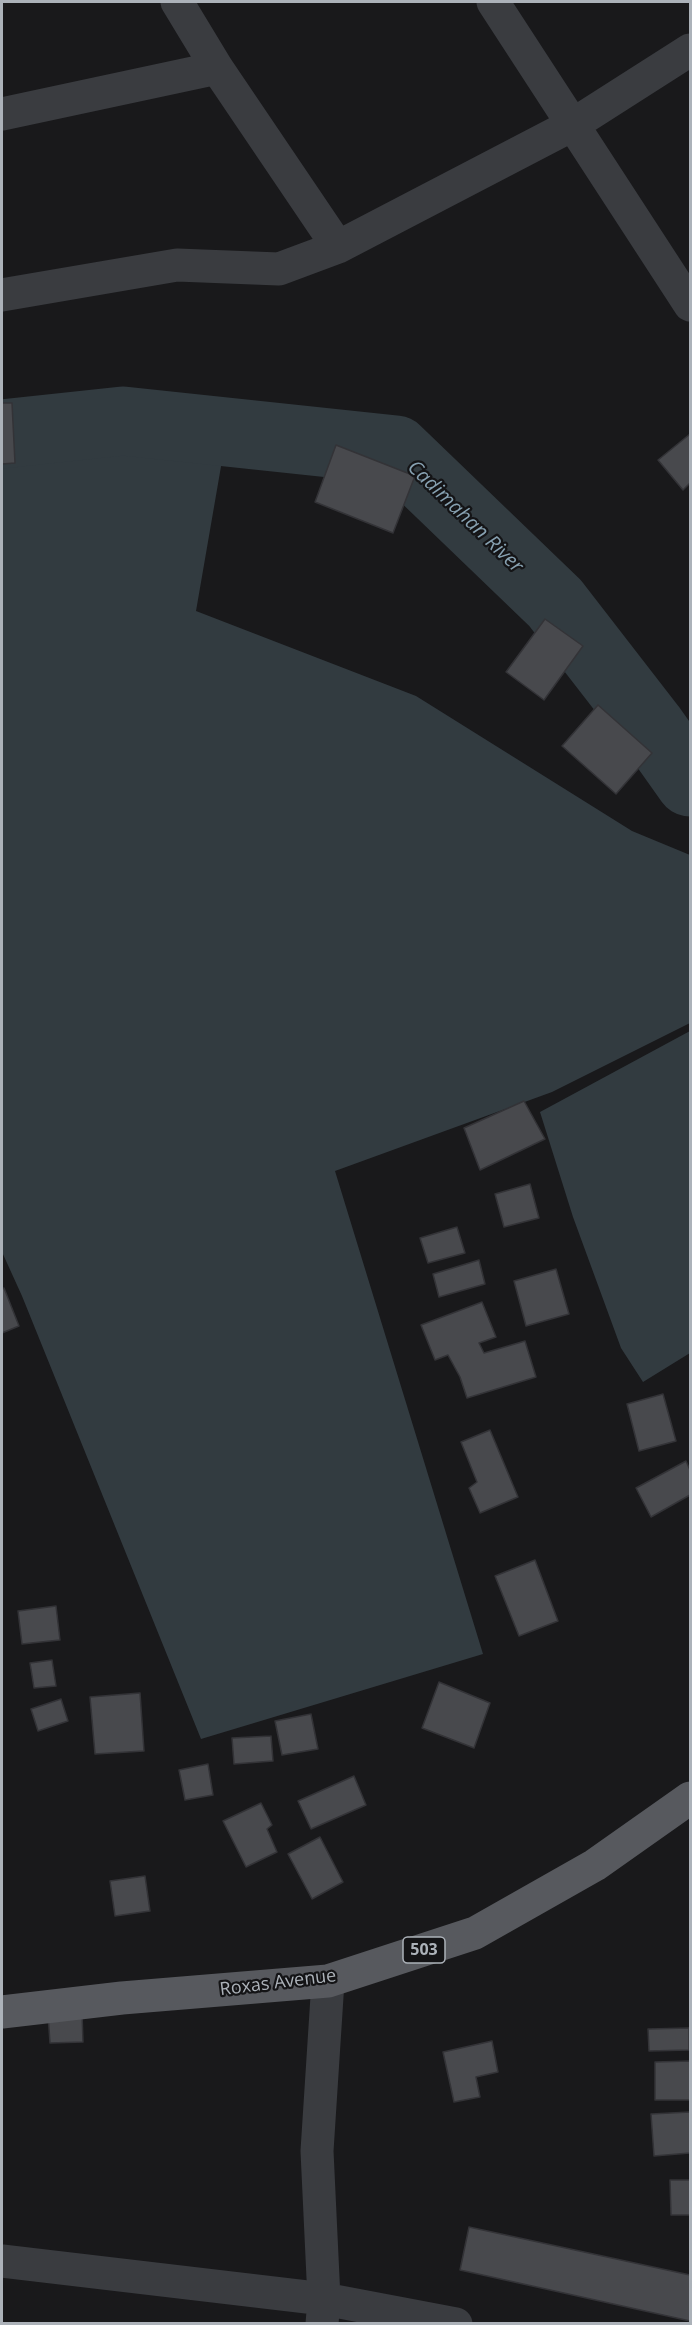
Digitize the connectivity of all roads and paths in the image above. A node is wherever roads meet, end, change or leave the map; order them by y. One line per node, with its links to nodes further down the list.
1 (177, 2): 4 (street)
2 (493, 2): 6 (street)
3 (690, 50): 6 (street)
4 (217, 68): 5 (street); 7 (street)
5 (2, 114)
6 (574, 124): 7 (street); 9 (street)
7 (338, 247): 8 (street)
8 (2, 295)
9 (690, 303)
10 (690, 1798): 11 (main road, Roxas Avenue / 503)
11 (327, 1981): 12 (main road, Roxas Avenue / 503); 14 (street)
12 (2, 2012)
13 (2, 2261): 14 (street)
14 (323, 2311): 15 (street)
15 (456, 2324)

